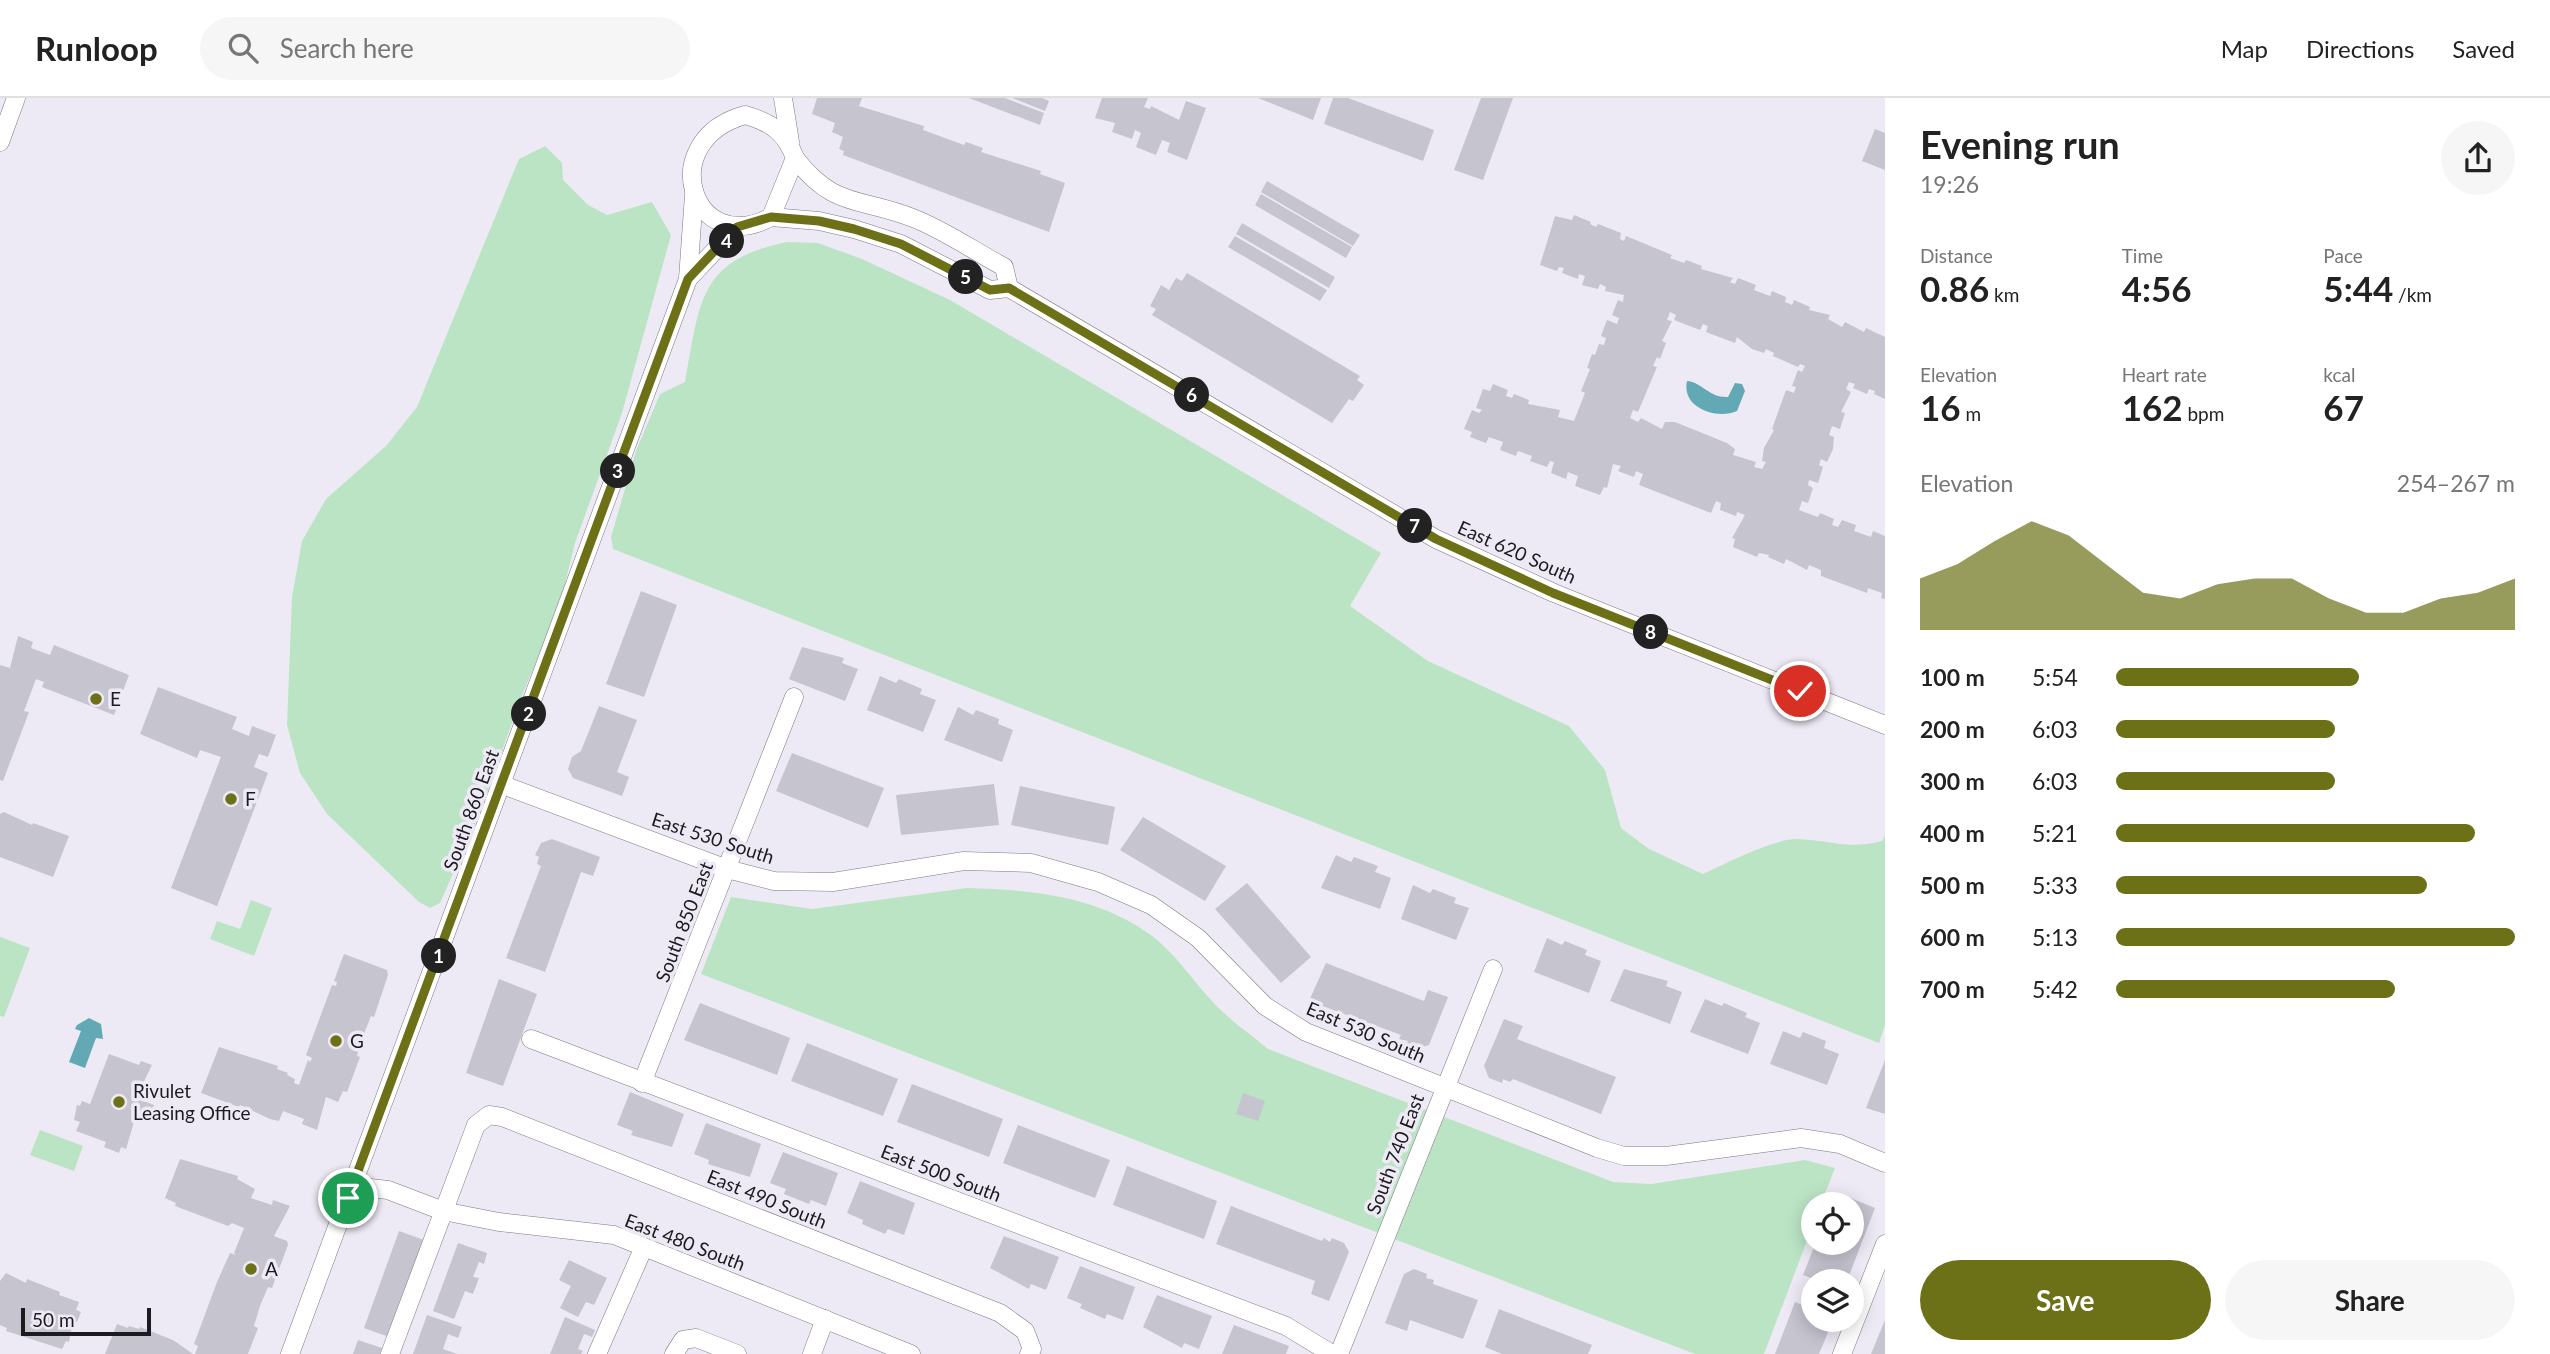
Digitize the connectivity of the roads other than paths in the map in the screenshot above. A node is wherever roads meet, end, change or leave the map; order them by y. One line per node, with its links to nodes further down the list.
1 (16, 98): 5 (street)
2 (745, 98): 4 (street)
3 (783, 98): 6 (street)
4 (729, 120): 6 (street); 7 (street)
5 (0, 142)
6 (793, 152): 8 (street); 11 (street, East 620 South)
7 (694, 195): 9 (street); 10 (street, South 860 East)
8 (771, 217): 9 (street); 11 (street, East 620 South)
9 (737, 227): 10 (street, South 860 East)
10 (688, 279): 14 (street, South 860 East)
11 (1009, 288): 13 (street, East 620 South)
12 (794, 697): 15 (street, South 850 East)
13 (1885, 725)
14 (503, 785): 15 (street, East 530 South); 21 (street, South 860 East)
15 (727, 869): 18 (street, South 850 East); 19 (street, East 530 South)
16 (1493, 969): 19 (street, South 740 East)
17 (531, 1039): 18 (street, East 500 South)
18 (642, 1083): 34 (street, East 500 South)
19 (1444, 1087): 20 (street, East 530 South); 35 (street, South 740 East)
20 (1885, 1163)
21 (353, 1186): 22 (street, East 480 South); 26 (street, South 860 East)
22 (443, 1211): 24 (street, East 480 South); 27 (street); 33 (street, East 490 South)
23 (1885, 1244): 36 (street)
24 (643, 1249): 25 (street, East 480 South); 28 (street)
25 (825, 1319): 31 (street); 32 (street, East 480 South)
26 (290, 1354)
27 (390, 1354)
28 (597, 1354)
29 (674, 1354): 30 (street)
30 (737, 1354)
31 (812, 1354)
32 (911, 1354)
33 (1029, 1354)
34 (1332, 1354)
35 (1339, 1354)
36 (1842, 1354)

